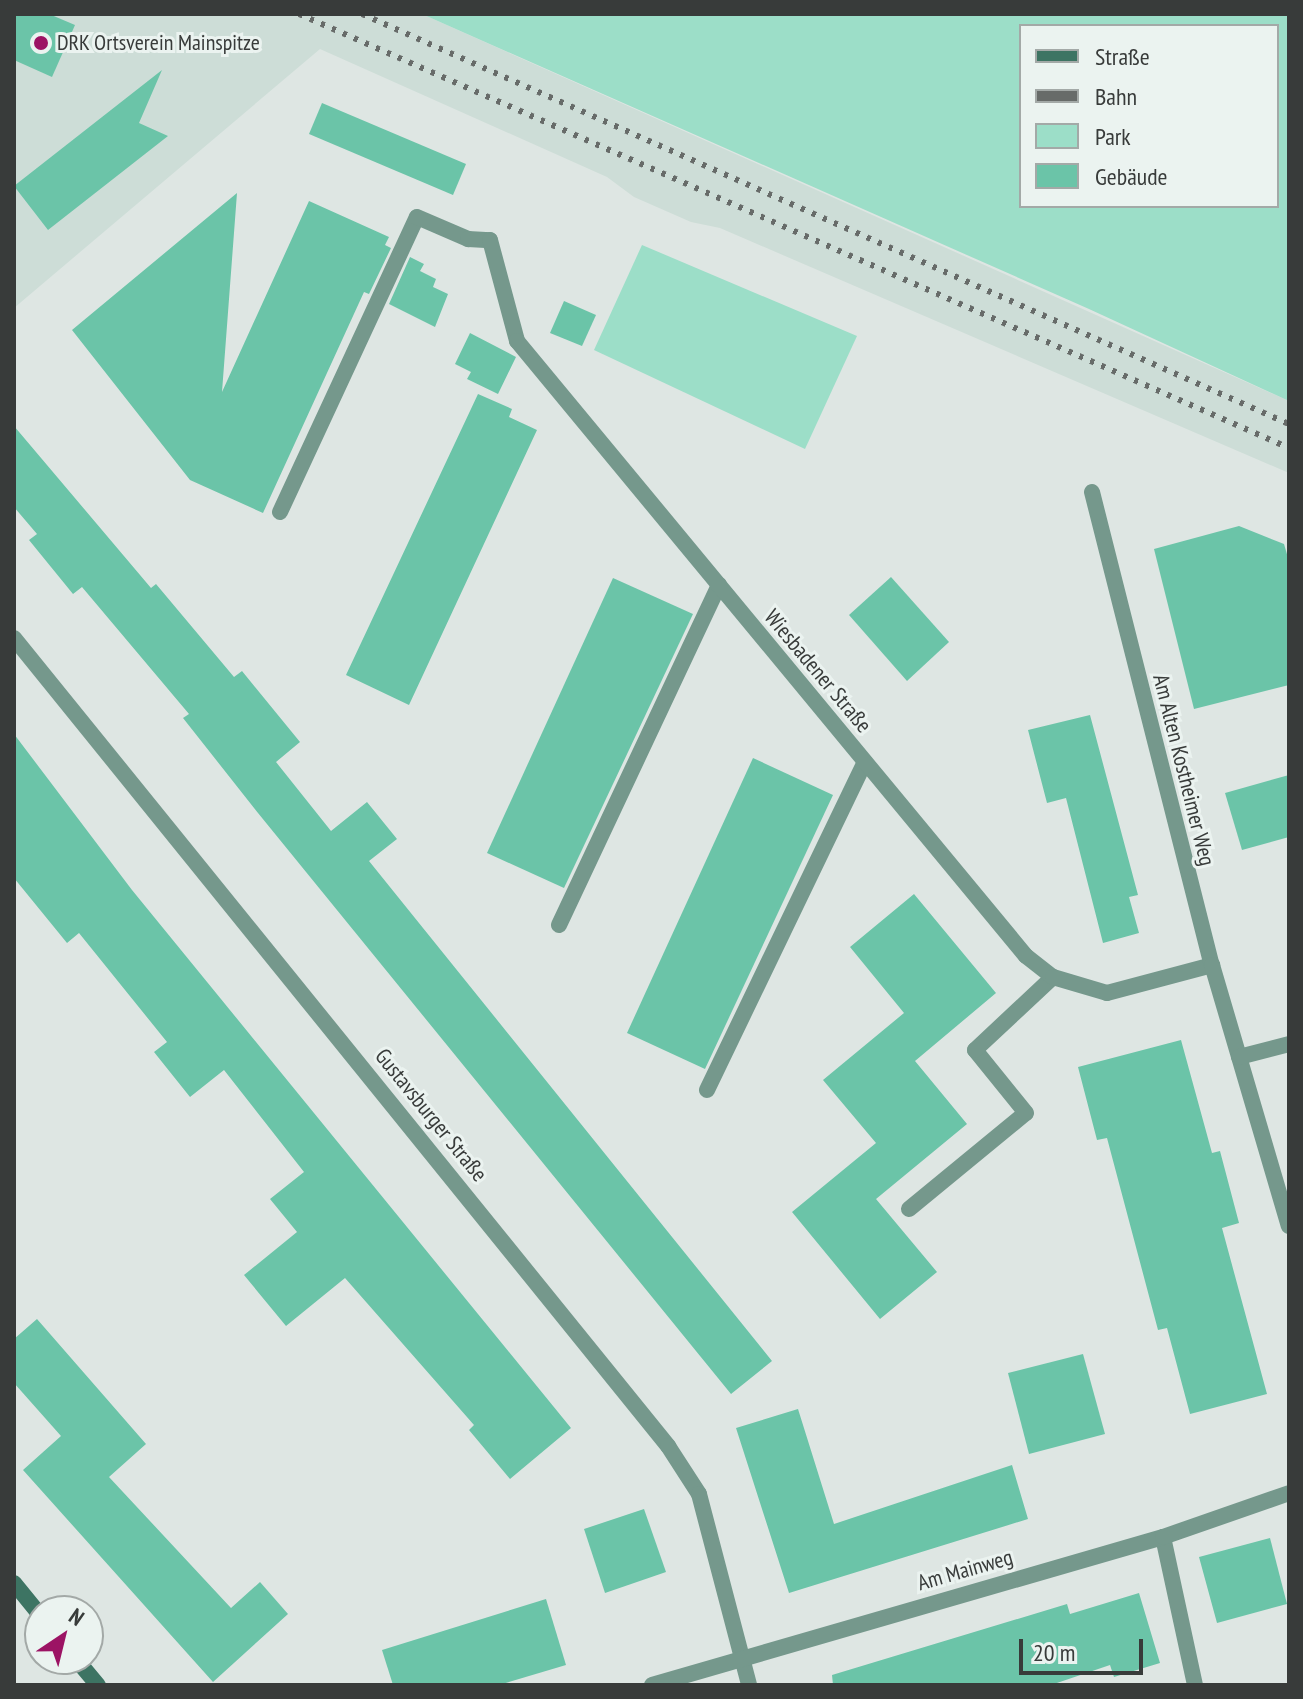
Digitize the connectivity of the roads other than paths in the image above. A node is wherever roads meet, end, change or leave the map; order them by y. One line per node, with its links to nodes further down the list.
1 (1092, 492): 7 (street, Am Alten Kostheimer Weg)
2 (280, 512): 3 (street, Wiesbadener Straße)
3 (719, 585): 5 (street, Wiesbadener Straße); 6 (street)
4 (14, 638): 16 (street, Gustavsburger Straße)
5 (865, 762): 8 (street, Wiesbadener Straße); 11 (street)
6 (559, 925)
7 (1212, 965): 8 (street, Wiesbadener Straße); 10 (street, Am Alten Kostheimer Weg)
8 (1053, 977): 12 (street)
9 (1289, 1044): 10 (street)
10 (1239, 1057): 13 (street, Am Alten Kostheimer Weg)
11 (707, 1090)
12 (909, 1209)
13 (1289, 1226)
14 (1289, 1493): 15 (street, Am Mainweg)
15 (1163, 1537): 16 (street, Am Mainweg); 19 (street)
16 (743, 1656): 17 (street, Am Mainweg); 18 (street, Gustavsburger Straße)
17 (652, 1685)
18 (749, 1685)
19 (1195, 1685)

